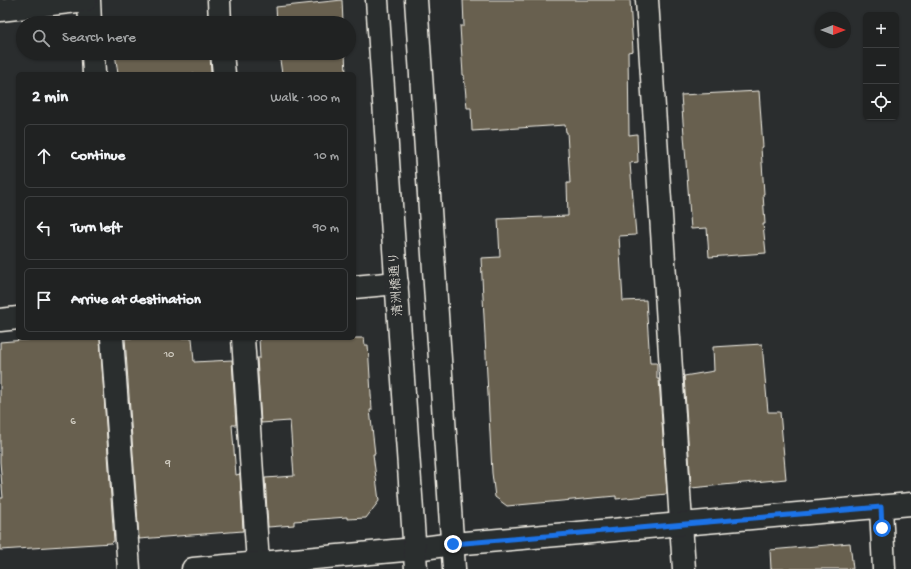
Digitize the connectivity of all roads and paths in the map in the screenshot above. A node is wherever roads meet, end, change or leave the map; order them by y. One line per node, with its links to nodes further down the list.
1 (88, 0): 6 (street); 7 (street)
2 (219, 0): 8 (street)
3 (377, 0): 13 (street, 清洲橋通り)
4 (416, 0): 22 (street)
5 (646, 0): 21 (street)
6 (0, 10)
7 (89, 16)
8 (220, 16)
9 (93, 60): 11 (street)
10 (223, 60): 12 (street)
11 (94, 72)
12 (224, 72)
13 (397, 283): 14 (street); 23 (street, 清洲橋通り)
14 (356, 287)
15 (16, 318): 16 (street)
16 (0, 320)
17 (112, 340): 25 (street)
18 (243, 340): 24 (street)
19 (911, 504): 20 (street)
20 (881, 507): 21 (street); 29 (street)
21 (681, 525): 22 (street); 28 (street)
22 (453, 544): 23 (street); 27 (street)
23 (416, 559): 24 (street)
24 (258, 563): 26 (street)
25 (129, 569)
26 (193, 569)
27 (454, 569)
28 (684, 569)
29 (884, 569)

